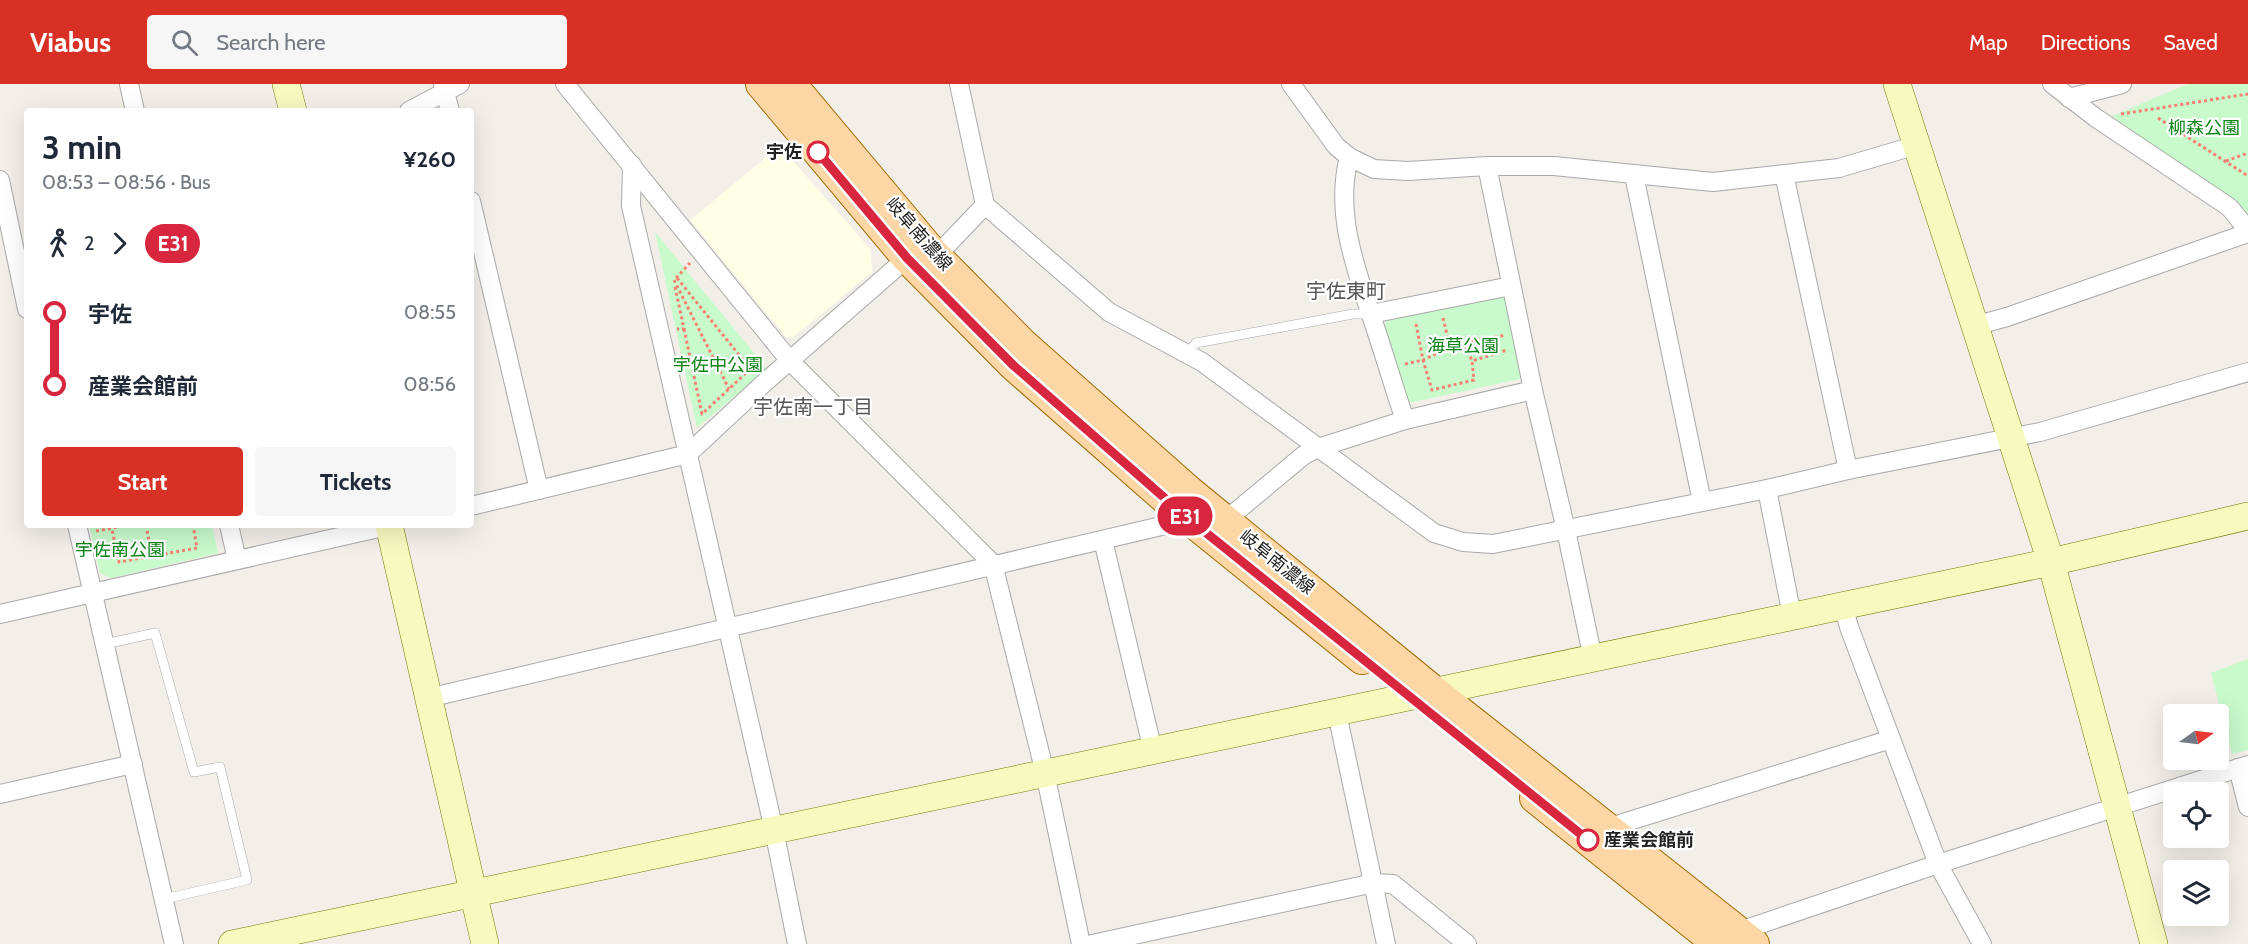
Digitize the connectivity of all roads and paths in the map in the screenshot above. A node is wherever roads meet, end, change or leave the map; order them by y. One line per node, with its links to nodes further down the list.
1 (129, 84): 14 (street)
2 (286, 84): 15 (street)
3 (565, 84): 24 (street)
4 (761, 84): 35 (main road, 岐阜南濃線)
5 (791, 84): 35 (main road, 岐阜南濃線)
6 (959, 84): 30 (street)
7 (1291, 84): 22 (street)
8 (1897, 84): 20 (street)
9 (2122, 84): 13 (street)
10 (2053, 85): 13 (street)
11 (450, 87): 16 (street); 17 (street)
12 (2248, 94): 18 (path)
13 (2069, 98): 18 (street)
14 (134, 108)
15 (292, 108)
16 (415, 108)
17 (450, 108)
18 (2090, 114): 33 (street)
19 (2158, 118): 23 (path)
20 (1917, 145): 26 (street); 42 (street)
21 (2248, 153): 23 (path)
22 (1349, 157): 25 (street); 40 (street)
23 (2226, 162): 28 (path)
24 (632, 165): 34 (street); 43 (street)
25 (1487, 166): 27 (street); 37 (street)
26 (1784, 174): 27 (street); 63 (street)
27 (1634, 175): 66 (street)
28 (2248, 176)
29 (0, 180): 32 (street)
30 (985, 205): 35 (street); 49 (street)
31 (474, 214): 65 (street)
32 (12, 230): 38 (street)
33 (2248, 232): 42 (street)
34 (702, 251): 36 (path); 51 (street)
35 (919, 255): 51 (street); 68 (main road, 岐阜南濃線); 70 (main road, 岐阜南濃線)
36 (675, 279): 44 (path); 54 (path); 57 (path)
37 (1511, 286): 40 (street); 58 (street)
38 (24, 293)
39 (1441, 312): 47 (path)
40 (1371, 314): 49 (lane); 53 (street)
41 (1415, 318): 50 (path)
42 (1974, 326): 60 (street)
43 (658, 328): 44 (path); 62 (street)
44 (684, 329): 57 (path)
45 (1510, 342): 46 (path)
46 (1465, 343): 47 (path); 52 (path)
47 (1450, 347): 50 (path)
48 (1512, 349): 52 (path)
49 (1187, 354): 61 (street)
50 (1423, 360): 52 (path); 53 (path)
51 (790, 361): 56 (street); 83 (street)
52 (1472, 361)
53 (1388, 368): 59 (street)
54 (751, 369): 56 (path); 57 (path)
55 (2248, 372): 60 (street)
56 (763, 384): 62 (street)
57 (729, 389)
58 (1533, 390): 59 (street); 79 (street)
59 (1405, 420): 61 (street)
60 (2011, 438): 63 (street); 82 (street)
61 (1318, 448): 70 (street); 79 (street)
62 (688, 454): 65 (street); 89 (street)
63 (1848, 470): 64 (street)
64 (1767, 489): 66 (street); 88 (street)
65 (539, 490): 67 (street)
66 (1702, 502): 79 (street)
67 (474, 505)
68 (1184, 515): 80 (street); 92 (main road, 岐阜南濃線)
69 (2248, 516): 82 (street)
70 (1224, 519): 92 (main road, 岐阜南濃線)
71 (99, 528): 78 (path)
72 (112, 528): 74 (path)
73 (147, 528): 84 (path)
74 (194, 528)
75 (230, 528): 81 (street)
76 (377, 528): 81 (street)
77 (391, 528): 93 (street)
78 (78, 530): 85 (street)
79 (1566, 530): 91 (street)
80 (1103, 540): 83 (street); 96 (street)
81 (237, 560): 84 (street)
82 (2051, 562): 86 (street); 101 (street)
83 (993, 564): 89 (street); 99 (street)
84 (157, 579): 85 (street)
85 (94, 593): 87 (street); 90 (street)
86 (1843, 605): 88 (street); 95 (street)
87 (0, 614)
88 (1792, 616): 91 (street)
89 (727, 628): 93 (street); 104 (street)
90 (105, 644): 97 (street); 108 (lane)
91 (1593, 659): 92 (street)
92 (1422, 694): 94 (street); 103 (main road, 岐阜南濃線); 109 (main road, 岐阜南濃線)
93 (428, 698): 107 (street)
94 (1337, 713): 96 (street); 106 (street)
95 (1891, 739): 103 (street); 105 (street)
96 (1153, 751): 99 (street)
97 (133, 764): 100 (street); 108 (street)
98 (2243, 767): 101 (street); 102 (street)
99 (1045, 772): 104 (street); 114 (street)
100 (0, 794)
101 (2117, 807): 105 (street); 119 (street)
102 (2248, 807)
103 (1607, 828): 109 (main road, 岐阜南濃線)
104 (774, 830): 107 (street); 113 (street)
105 (1938, 864): 109 (street); 118 (street)
106 (1374, 884): 115 (street); 116 (street); 117 (street)
107 (474, 894): 111 (street); 112 (street)
108 (164, 899): 110 (street)
109 (1724, 941)
110 (174, 944)
111 (232, 944)
112 (484, 944)
113 (797, 944)
114 (1081, 944)
115 (1092, 944)
116 (1386, 944)
117 (1467, 944)
118 (1982, 944)
119 (2154, 944)

